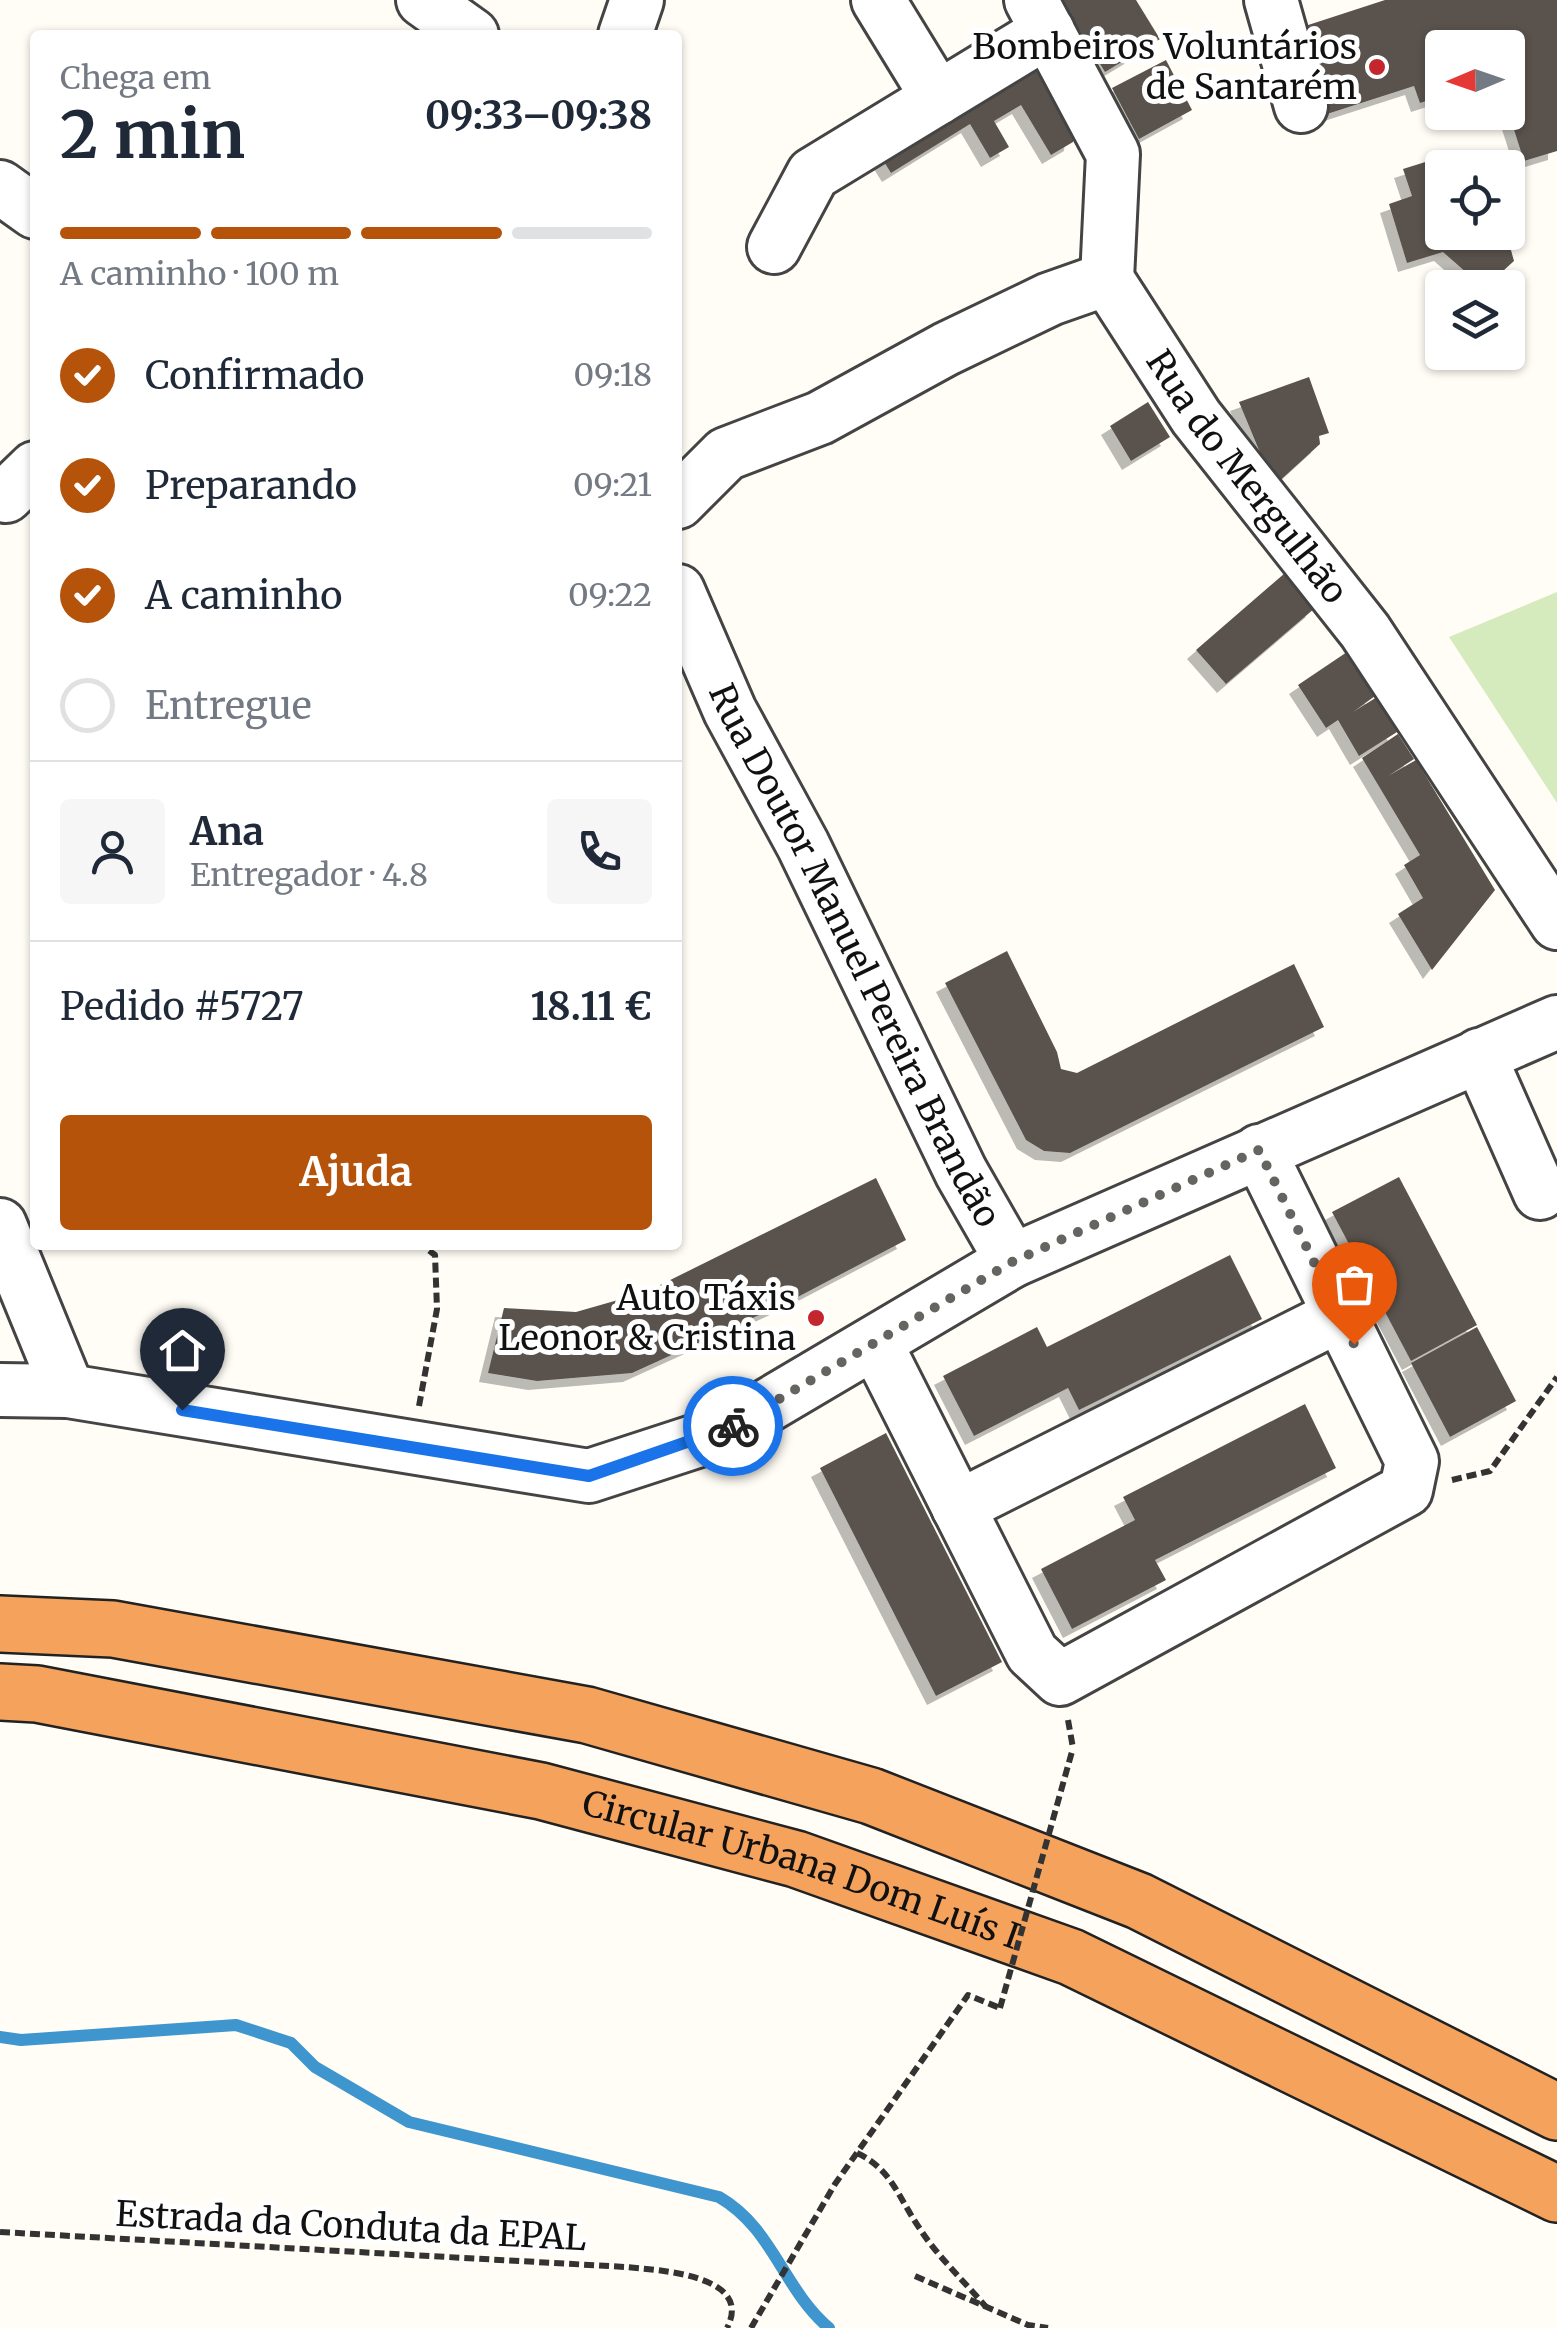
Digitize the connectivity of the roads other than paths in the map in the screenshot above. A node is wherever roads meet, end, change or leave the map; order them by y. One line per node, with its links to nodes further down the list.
1 (422, 0): 6 (street)
2 (637, 0): 7 (street)
3 (878, 0): 8 (street)
4 (1271, 0): 9 (street)
5 (1040, 15): 8 (street); 13 (street)
6 (465, 30)
7 (628, 30)
8 (938, 98): 12 (street)
9 (1301, 106)
10 (0, 187): 11 (street)
11 (30, 208)
12 (774, 247)
13 (1107, 279): 14 (street); 16 (street, Rua do Mergulhão)
14 (682, 498)
15 (682, 600): 22 (street, Rua Doutor Manuel Pereira Brandão)
16 (1557, 923)
17 (1557, 1022): 18 (street)
18 (1478, 1055): 19 (street); 20 (street)
19 (1259, 1150): 22 (street); 23 (street)
20 (1540, 1193)
21 (0, 1226): 26 (street)
22 (1012, 1262): 24 (street)
23 (1340, 1315): 27 (street); 27 (street)
24 (876, 1344): 26 (street); 27 (street)
25 (0, 1390): 26 (street)
26 (68, 1390)
27 (958, 1507)
28 (0, 1597): 30 (highway)
29 (0, 1624): 30 (highway)
30 (113, 1630): 32 (highway)
31 (12, 1696): 33 (highway, Circular Urbana Dom Luís I)
32 (1557, 2112)
33 (1557, 2194)

